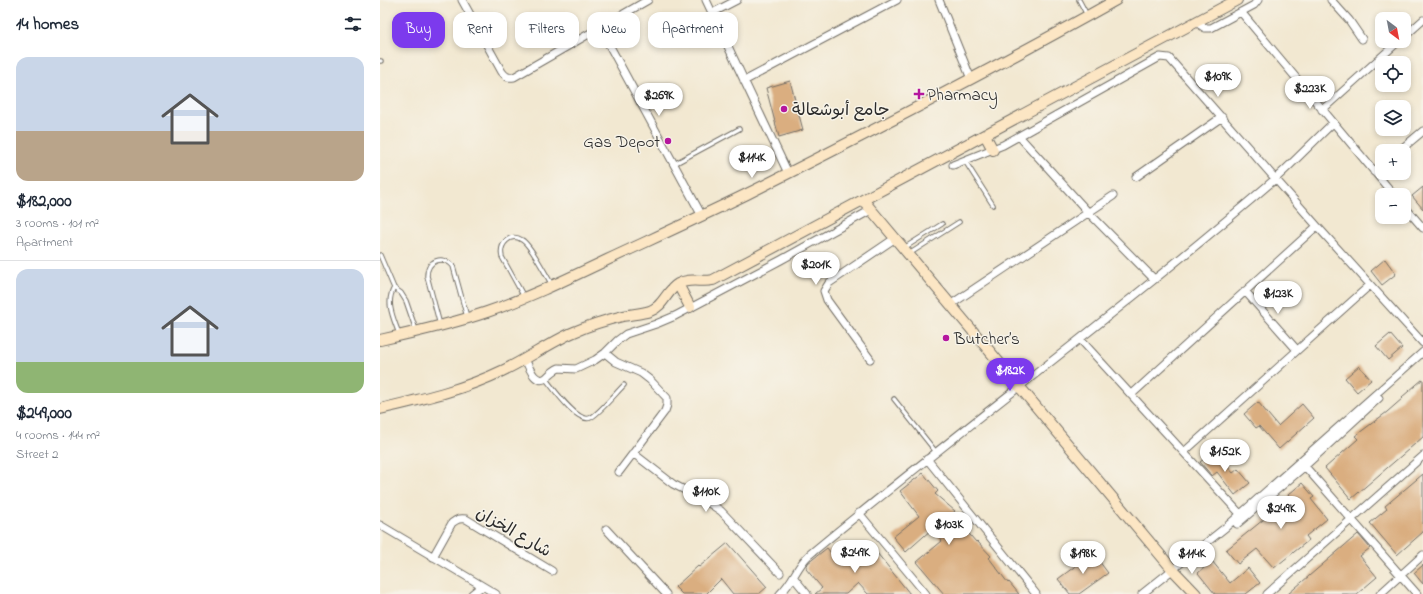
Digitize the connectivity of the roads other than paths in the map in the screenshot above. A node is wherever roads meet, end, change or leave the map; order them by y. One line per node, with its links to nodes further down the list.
1 (462, 0): 20 (street)
2 (648, 0): 12 (street)
3 (706, 0): 13 (street)
4 (737, 0): 14 (street)
5 (897, 0): 26 (street)
6 (939, 0): 25 (street)
7 (1079, 0): 16 (lane)
8 (1116, 0): 16 (street)
9 (1238, 0): 18 (street)
10 (1258, 0): 15 (street)
11 (1331, 0): 21 (street)
12 (627, 12)
13 (712, 12)
14 (714, 12)
15 (1241, 12): 18 (street); 27 (street)
16 (1088, 16): 25 (street)
17 (1423, 20): 19 (street)
18 (1196, 22): 32 (street)
19 (1411, 30)
20 (587, 35)
21 (1362, 39)
22 (611, 48): 37 (street)
23 (728, 48): 26 (street)
24 (1391, 48): 27 (street)
25 (972, 78): 40 (street)
26 (744, 81): 40 (street)
27 (1322, 110): 29 (street)
28 (1222, 117): 33 (street); 41 (street); 42 (street)
29 (1333, 123): 39 (street); 42 (street)
30 (740, 129): 37 (lane)
31 (1423, 131): 34 (street)
32 (984, 135): 35 (street); 45 (street)
33 (1019, 136): 35 (street); 48 (street)
34 (1407, 144)
35 (993, 150): 36 (street)
36 (964, 160): 38 (street); 46 (lane)
37 (674, 164): 50 (street)
38 (953, 165)
39 (1374, 172): 43 (street)
40 (788, 174): 50 (street)
41 (1136, 177)
42 (1275, 179): 53 (street); 58 (street)
43 (1388, 188)
44 (1113, 196): 48 (street)
45 (863, 200): 47 (street); 59 (street)
46 (993, 205)
47 (871, 210): 55 (street); 66 (street)
48 (1088, 212): 58 (street); 65 (street)
49 (1411, 214): 54 (street)
50 (702, 216): 61 (street)
51 (959, 222): 56 (lane)
52 (942, 224): 56 (lane)
53 (1316, 226): 60 (street); 63 (street)
54 (1423, 228)
55 (894, 239): 56 (street); 79 (street)
56 (905, 252): 65 (street)
57 (380, 255): 62 (lane)
58 (1154, 279): 71 (street)
59 (678, 284): 66 (street); 78 (street)
60 (1370, 285): 73 (street); 74 (street)
61 (552, 286): 64 (street); 64 (lane)
62 (394, 288): 69 (lane); 70 (lane)
63 (1245, 291): 74 (street); 83 (street)
64 (525, 298): 67 (street)
65 (950, 305): 82 (street)
66 (690, 307): 76 (street)
67 (467, 318): 68 (street); 68 (lane)
68 (441, 326): 69 (street)
69 (416, 332): 70 (street)
70 (399, 336): 72 (street)
71 (1080, 339): 82 (street); 83 (street)
72 (380, 340)
73 (1423, 343)
74 (1297, 350): 87 (street)
75 (1423, 352): 91 (street)
76 (605, 353): 80 (street); 88 (street)
77 (1423, 358): 91 (street)
78 (524, 359): 80 (street); 85 (street)
79 (870, 359)
80 (545, 378): 81 (lane)
81 (624, 385)
82 (1019, 386): 86 (street); 101 (street)
83 (1131, 395): 87 (street)
84 (894, 399): 86 (lane)
85 (380, 409)
86 (936, 452): 90 (street)
87 (1184, 452): 94 (street)
88 (633, 453): 92 (street); 102 (street)
89 (1423, 456): 95 (street)
90 (927, 459): 93 (street); 112 (street)
91 (1303, 464): 94 (street); 95 (street)
92 (619, 472)
93 (859, 513): 104 (street); 111 (street)
94 (1242, 516): 101 (street)
95 (1352, 520): 103 (street); 116 (street)
96 (380, 525): 99 (street)
97 (606, 528): 108 (street)
98 (1423, 555): 103 (street)
99 (433, 557): 100 (street, شارع الخزان); 105 (street)
100 (552, 571)
101 (1174, 572): 113 (street); 114 (street); 115 (street)
102 (780, 573)
103 (1401, 575): 117 (street); 118 (street)
104 (794, 578): 109 (street); 110 (street)
105 (482, 586): 106 (street); 107 (street)
106 (472, 594)
107 (496, 594)
108 (666, 594)
109 (780, 594)
110 (807, 594)
111 (926, 594)
112 (1036, 594)
113 (1142, 594)
114 (1150, 594)
115 (1196, 594)
116 (1268, 594)
117 (1380, 594)
118 (1417, 594)

